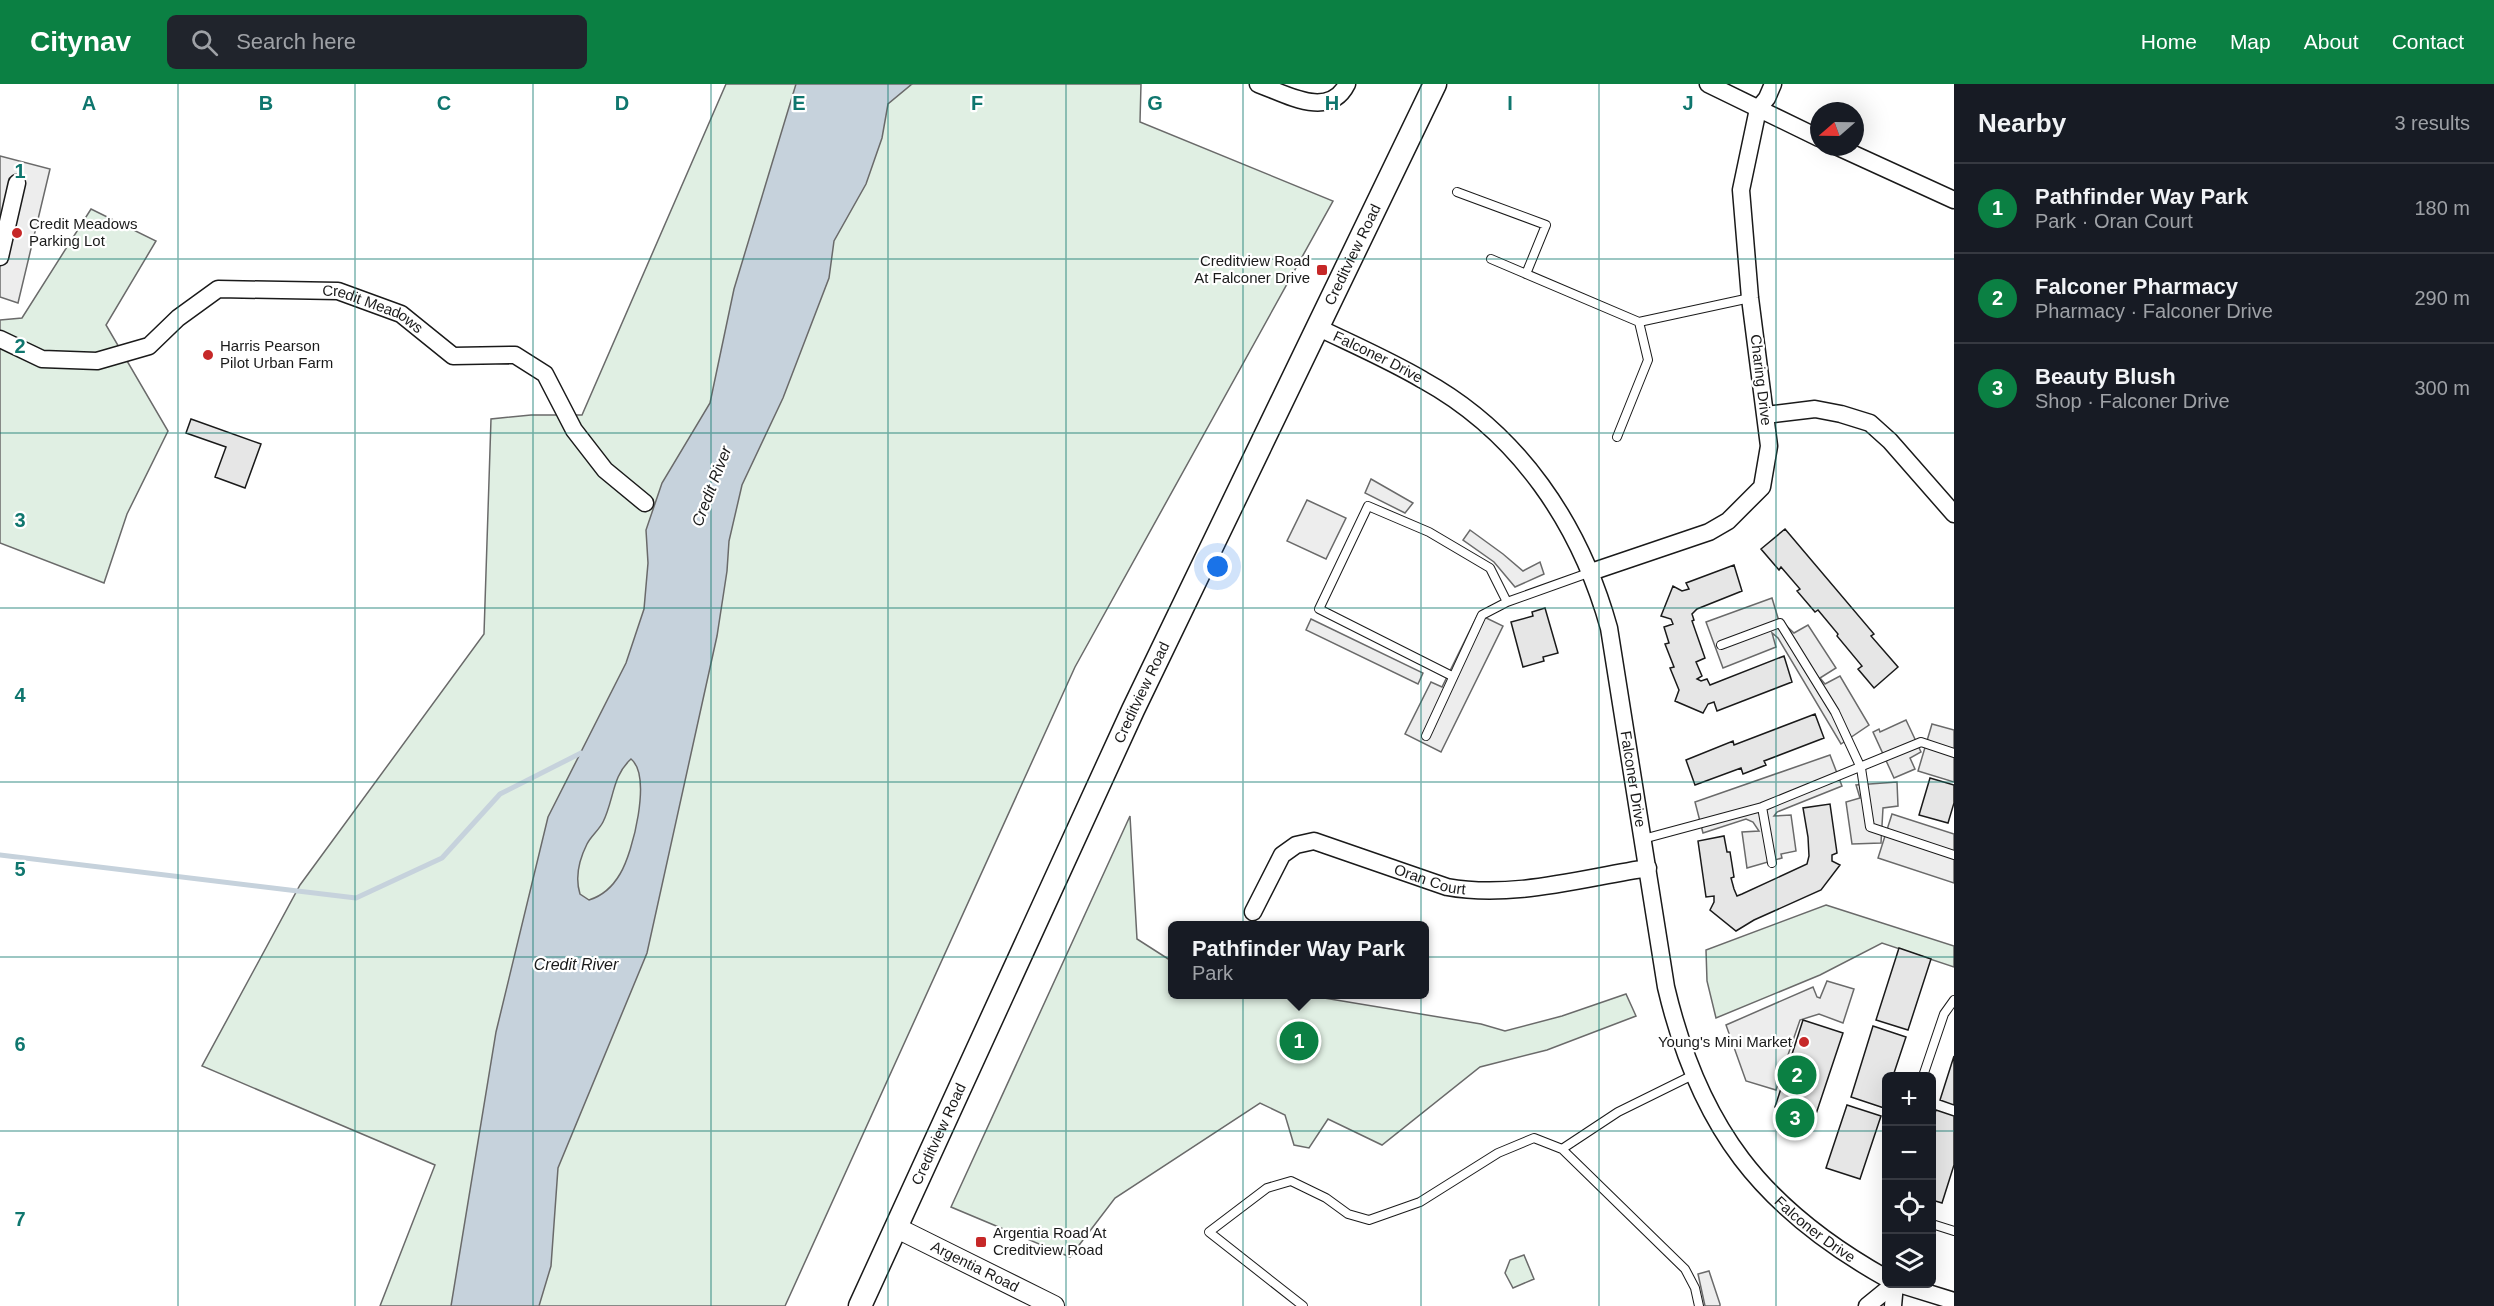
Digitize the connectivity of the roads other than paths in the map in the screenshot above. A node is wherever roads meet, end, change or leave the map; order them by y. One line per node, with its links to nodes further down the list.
1 (1258, 84): 2 (street)
2 (1347, 84)
3 (1436, 84): 17 (main road, Creditview Road)
4 (1708, 84): 6 (street)
5 (1773, 84): 6 (street, Charing Drive)
6 (1758, 109): 7 (street); 15 (street, Charing Drive)
7 (1810, 134)
8 (1858, 156): 11 (street)
9 (17, 183): 12 (street)
10 (1457, 192): 14 (lane)
11 (1954, 200)
12 (0, 257)
13 (1491, 259): 14 (lane)
14 (1526, 274): 16 (lane)
15 (1750, 298): 16 (lane); 19 (street, Charing Drive)
16 (1640, 322): 20 (lane)
17 (1317, 327): 23 (street, Falconer Drive); 41 (main road, Creditview Road)
18 (0, 339): 21 (street, Credit Meadows)
19 (1766, 415): 22 (street); 23 (street, Charing Drive)
20 (1617, 437)
21 (645, 503)
22 (1954, 514)
23 (1591, 572): 24 (lane); 31 (street, Falconer Drive)
24 (1507, 602): 26 (lane); 26 (lane)
25 (1721, 645): 29 (lane)
26 (1452, 676): 27 (lane)
27 (1426, 735)
28 (1954, 753): 29 (lane)
29 (1861, 768): 30 (lane); 32 (lane)
30 (1762, 807): 31 (lane); 33 (lane)
31 (1643, 839): 34 (street, Falconer Drive)
32 (1954, 855)
33 (1772, 862)
34 (1648, 868): 35 (street, Oran Court); 38 (street, Falconer Drive)
35 (1252, 912)
36 (1954, 1000): 37 (lane)
37 (1925, 1072)
38 (1693, 1075): 39 (lane); 43 (street, Falconer Drive)
39 (1562, 1149): 50 (lane); 51 (lane)
40 (1936, 1225): 42 (lane)
41 (897, 1228): 48 (main road, Creditview Road); 49 (street, Argentia Road)
42 (1954, 1231)
43 (1882, 1275)
44 (1891, 1288): 52 (street)
45 (1895, 1288): 53 (street)
46 (1910, 1288): 47 (street)
47 (1954, 1301)
48 (860, 1306)
49 (1054, 1306)
50 (1303, 1306)
51 (1699, 1306)
52 (1868, 1306)
53 (1893, 1306)

